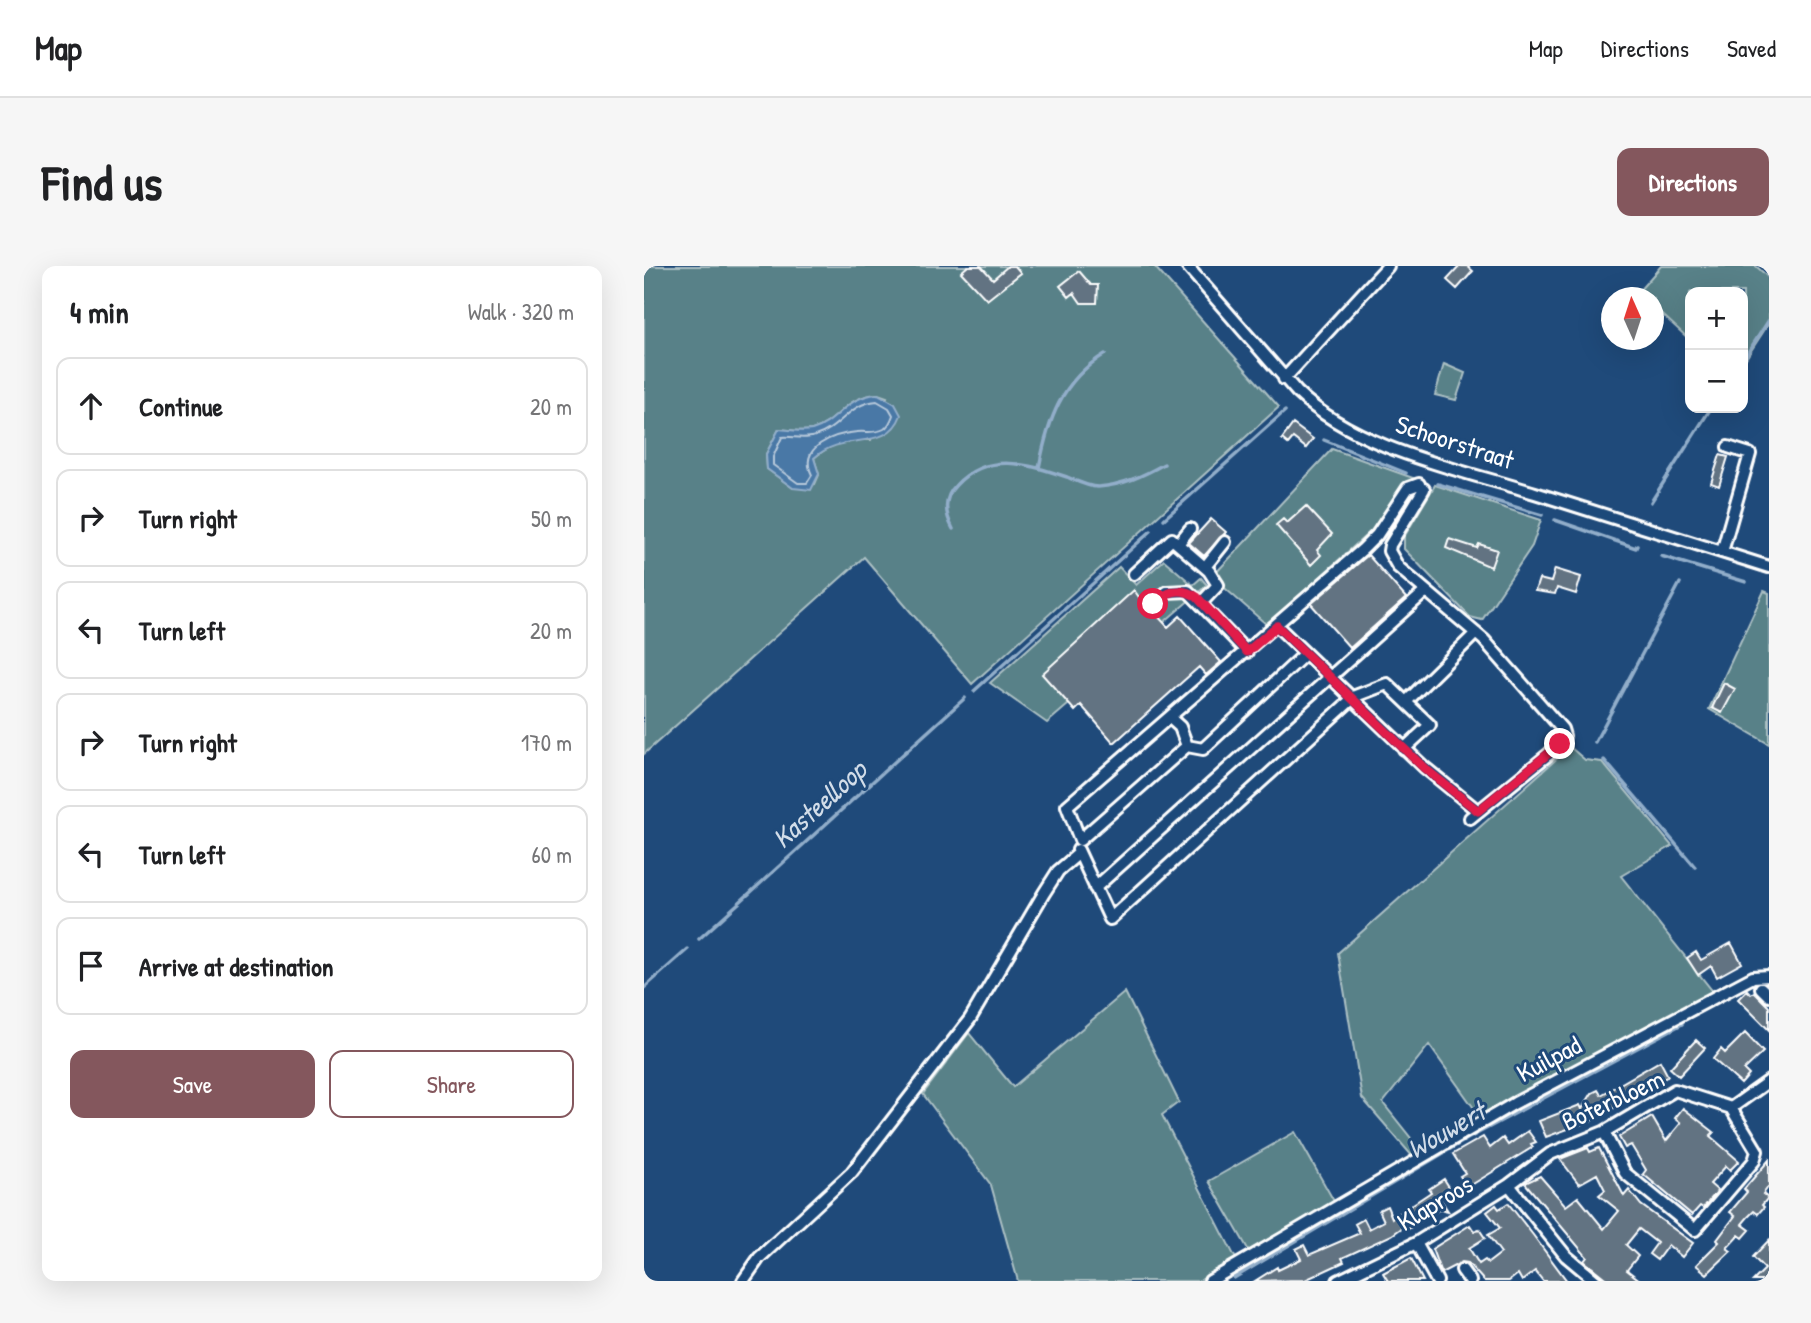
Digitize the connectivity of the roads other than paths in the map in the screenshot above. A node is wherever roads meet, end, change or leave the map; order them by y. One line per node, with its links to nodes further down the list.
1 (1187, 266): 3 (street, Schoorstraat)
2 (1388, 266): 3 (street)
3 (1284, 379): 10 (street, Schoorstraat)
4 (1728, 447): 10 (street)
5 (1190, 529): 8 (street)
6 (1373, 539): 9 (street); 9 (street); 17 (street)
7 (1225, 542): 11 (street)
8 (1178, 544): 11 (street); 13 (street)
9 (1389, 547): 14 (street)
10 (1722, 552): 12 (street, Schoorstraat)
11 (1205, 567): 15 (street)
12 (1769, 567)
13 (1135, 574)
14 (1426, 591): 18 (street); 21 (street)
15 (1202, 602): 16 (street); 19 (street)
16 (1153, 604)
17 (1277, 626): 19 (street); 20 (street)
18 (1476, 633): 23 (street); 26 (street)
19 (1247, 652): 24 (street)
20 (1305, 654): 21 (street); 25 (street)
21 (1329, 678): 22 (street); 29 (street)
22 (1351, 699): 23 (street); 26 (street); 29 (street)
23 (1406, 702): 26 (street)
24 (1170, 718): 25 (street); 27 (street)
25 (1187, 746): 27 (street)
26 (1404, 749)
27 (1080, 839): 28 (street)
28 (1078, 854): 29 (street); 40 (street)
29 (1095, 888)
30 (1769, 976): 41 (street, Kuilpad)
31 (1769, 1081): 32 (street)
32 (1731, 1108): 33 (street, Boterbloem); 36 (street)
33 (1604, 1132): 34 (street, Boterbloem); 36 (street)
34 (1550, 1154): 35 (street, Klaproos)
35 (1509, 1185): 38 (street, Klaproos); 45 (street)
36 (1695, 1230): 37 (street)
37 (1706, 1239)
38 (1416, 1243): 42 (street, Klaproos); 43 (street)
39 (1462, 1270): 44 (street)
40 (743, 1281)
41 (1210, 1281)
42 (1338, 1281)
43 (1437, 1281)
44 (1470, 1281)
45 (1596, 1281)

